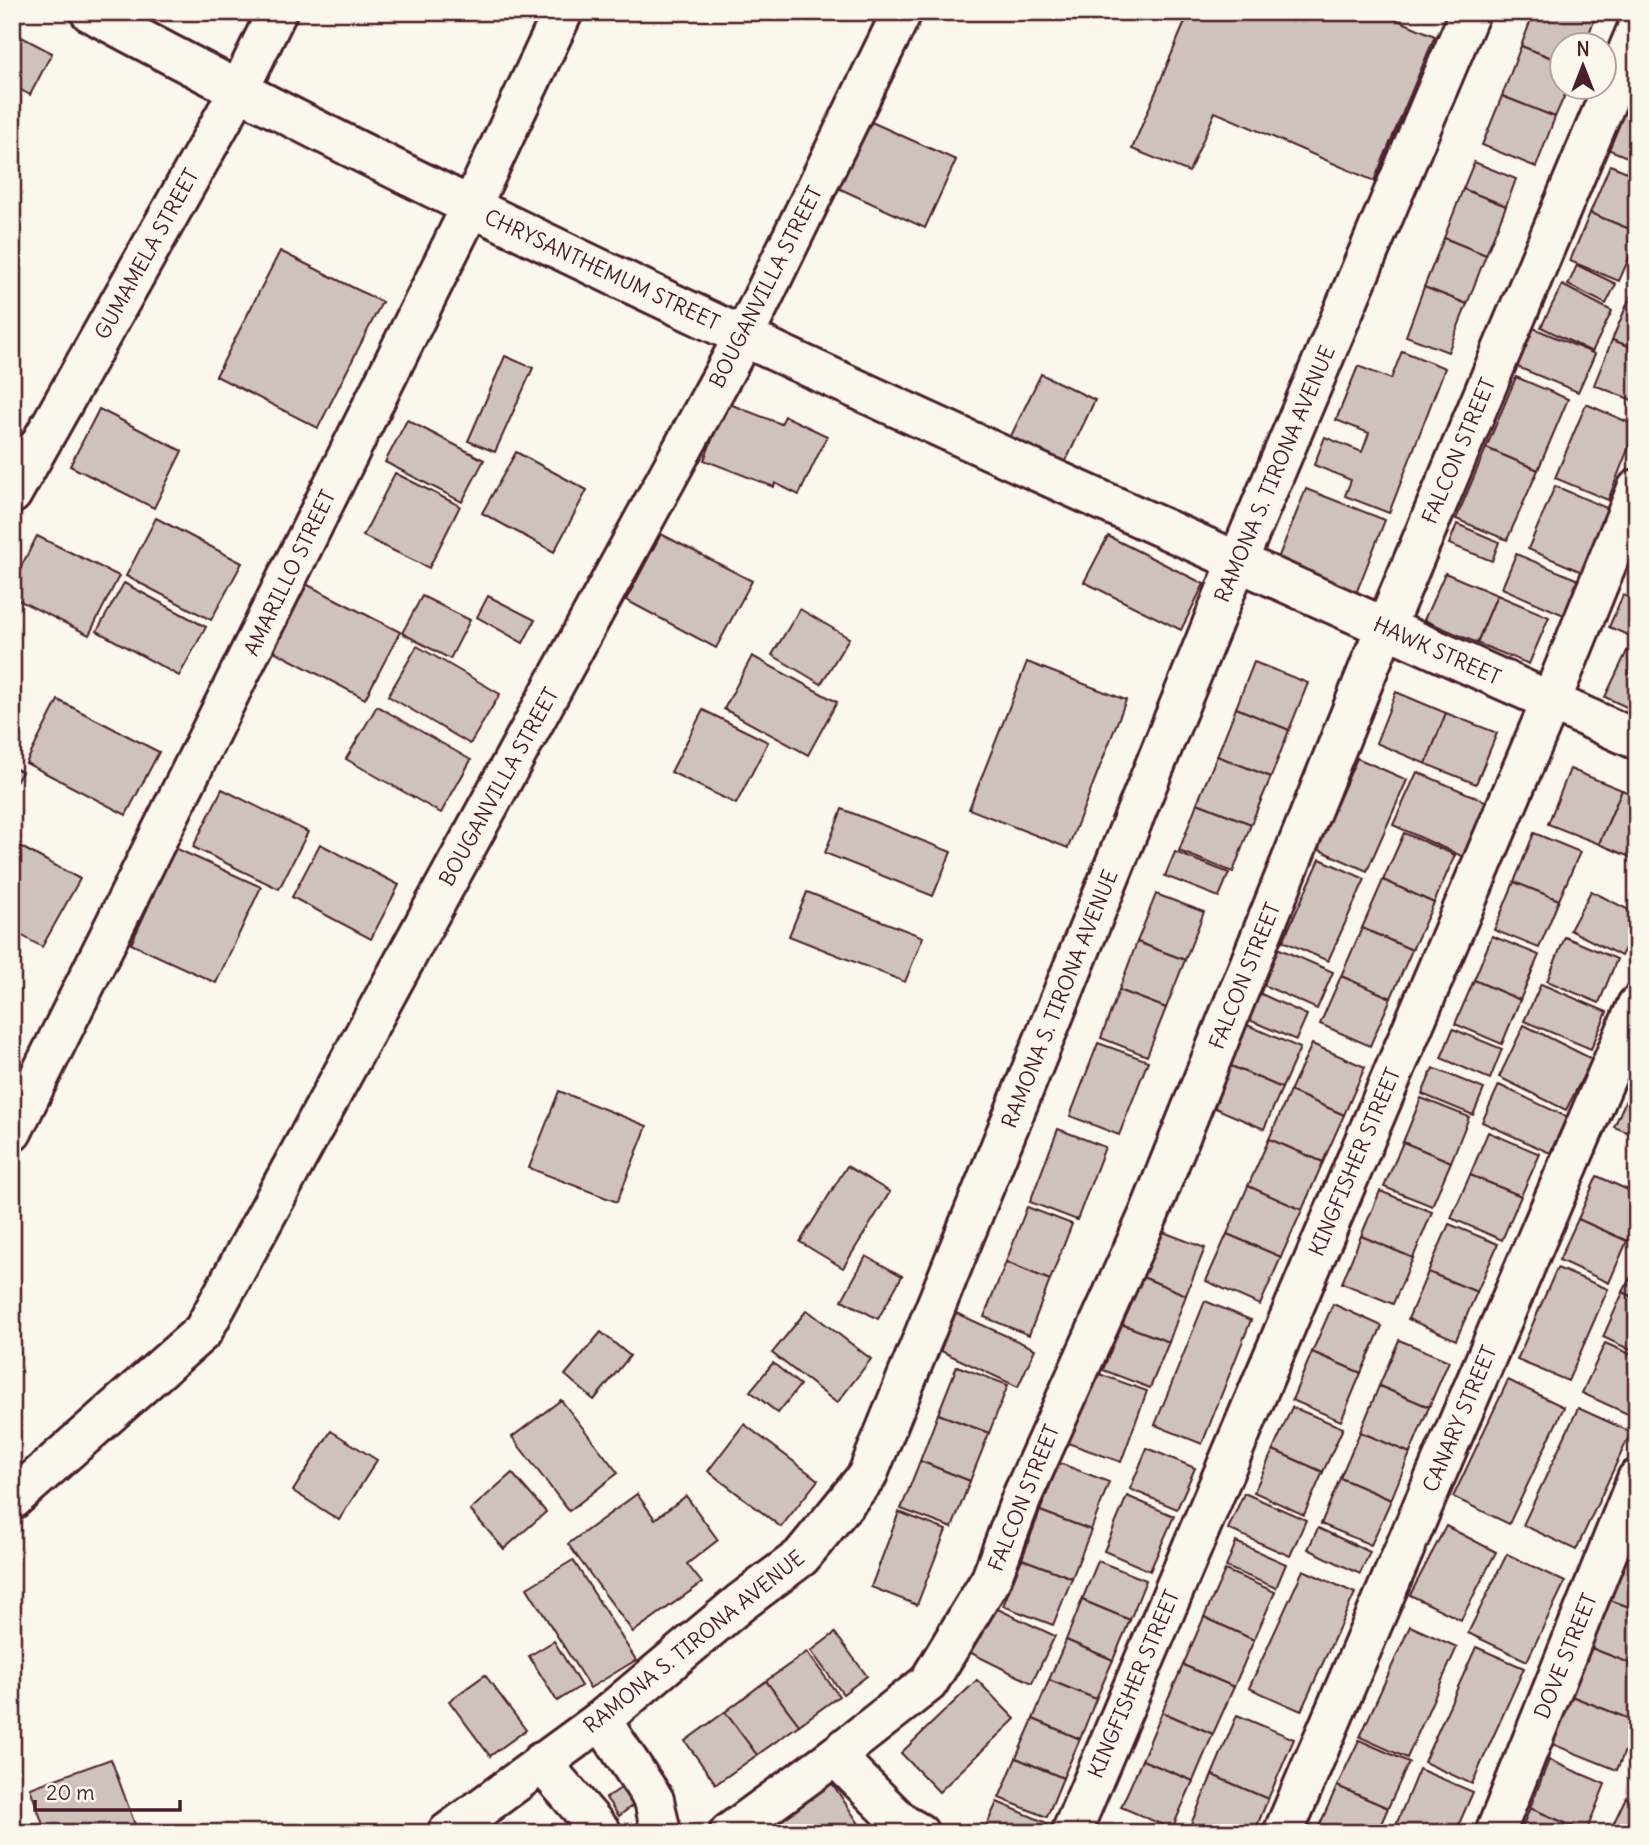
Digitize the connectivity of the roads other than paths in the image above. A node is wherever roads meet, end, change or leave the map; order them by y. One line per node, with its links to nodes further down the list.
1 (90, 12): 7 (street, CHRYSANTHEMUM STREET)
2 (278, 12): 7 (street, GUMAMELA STREET)
3 (563, 12): 8 (street, AMARILLO STREET)
4 (902, 12): 9 (street, BOUGANVILLA STREET)
5 (1470, 12): 12 (street, RAMONA S. TIRONA AVENUE)
6 (1637, 29): 13 (street, FALCON STREET)
7 (238, 92): 8 (street, CHRYSANTHEMUM STREET); 11 (street, GUMAMELA STREET)
8 (470, 209): 9 (street, CHRYSANTHEMUM STREET); 17 (street, AMARILLO STREET)
9 (744, 336): 12 (street, CHRYSANTHEMUM STREET); 19 (street, BOUGANVILLA STREET)
10 (1637, 489): 14 (street, KINGFISHER STREET)
11 (12, 495)
12 (1237, 563): 13 (street, HAWK STREET); 20 (street, RAMONA S. TIRONA AVENUE)
13 (1385, 628): 14 (street, HAWK STREET); 21 (street, FALCON STREET)
14 (1551, 701): 15 (street, HAWK STREET); 28 (street, KINGFISHER STREET)
15 (1637, 740)
16 (1637, 1005): 29 (street, CANARY STREET)
17 (12, 1132)
18 (1637, 1479): 30 (street, DOVE STREET)
19 (12, 1500)
20 (601, 1720): 22 (street, RAMONA S. TIRONA AVENUE); 25 (street)
21 (835, 1756): 26 (street, FALCON STREET); 27 (street)
22 (541, 1762): 23 (street, RAMONA S. TIRONA AVENUE); 24 (street)
23 (447, 1833)
24 (602, 1833)
25 (661, 1833)
26 (729, 1833)
27 (919, 1833)
28 (1071, 1833)
29 (1283, 1833)
30 (1495, 1833)

